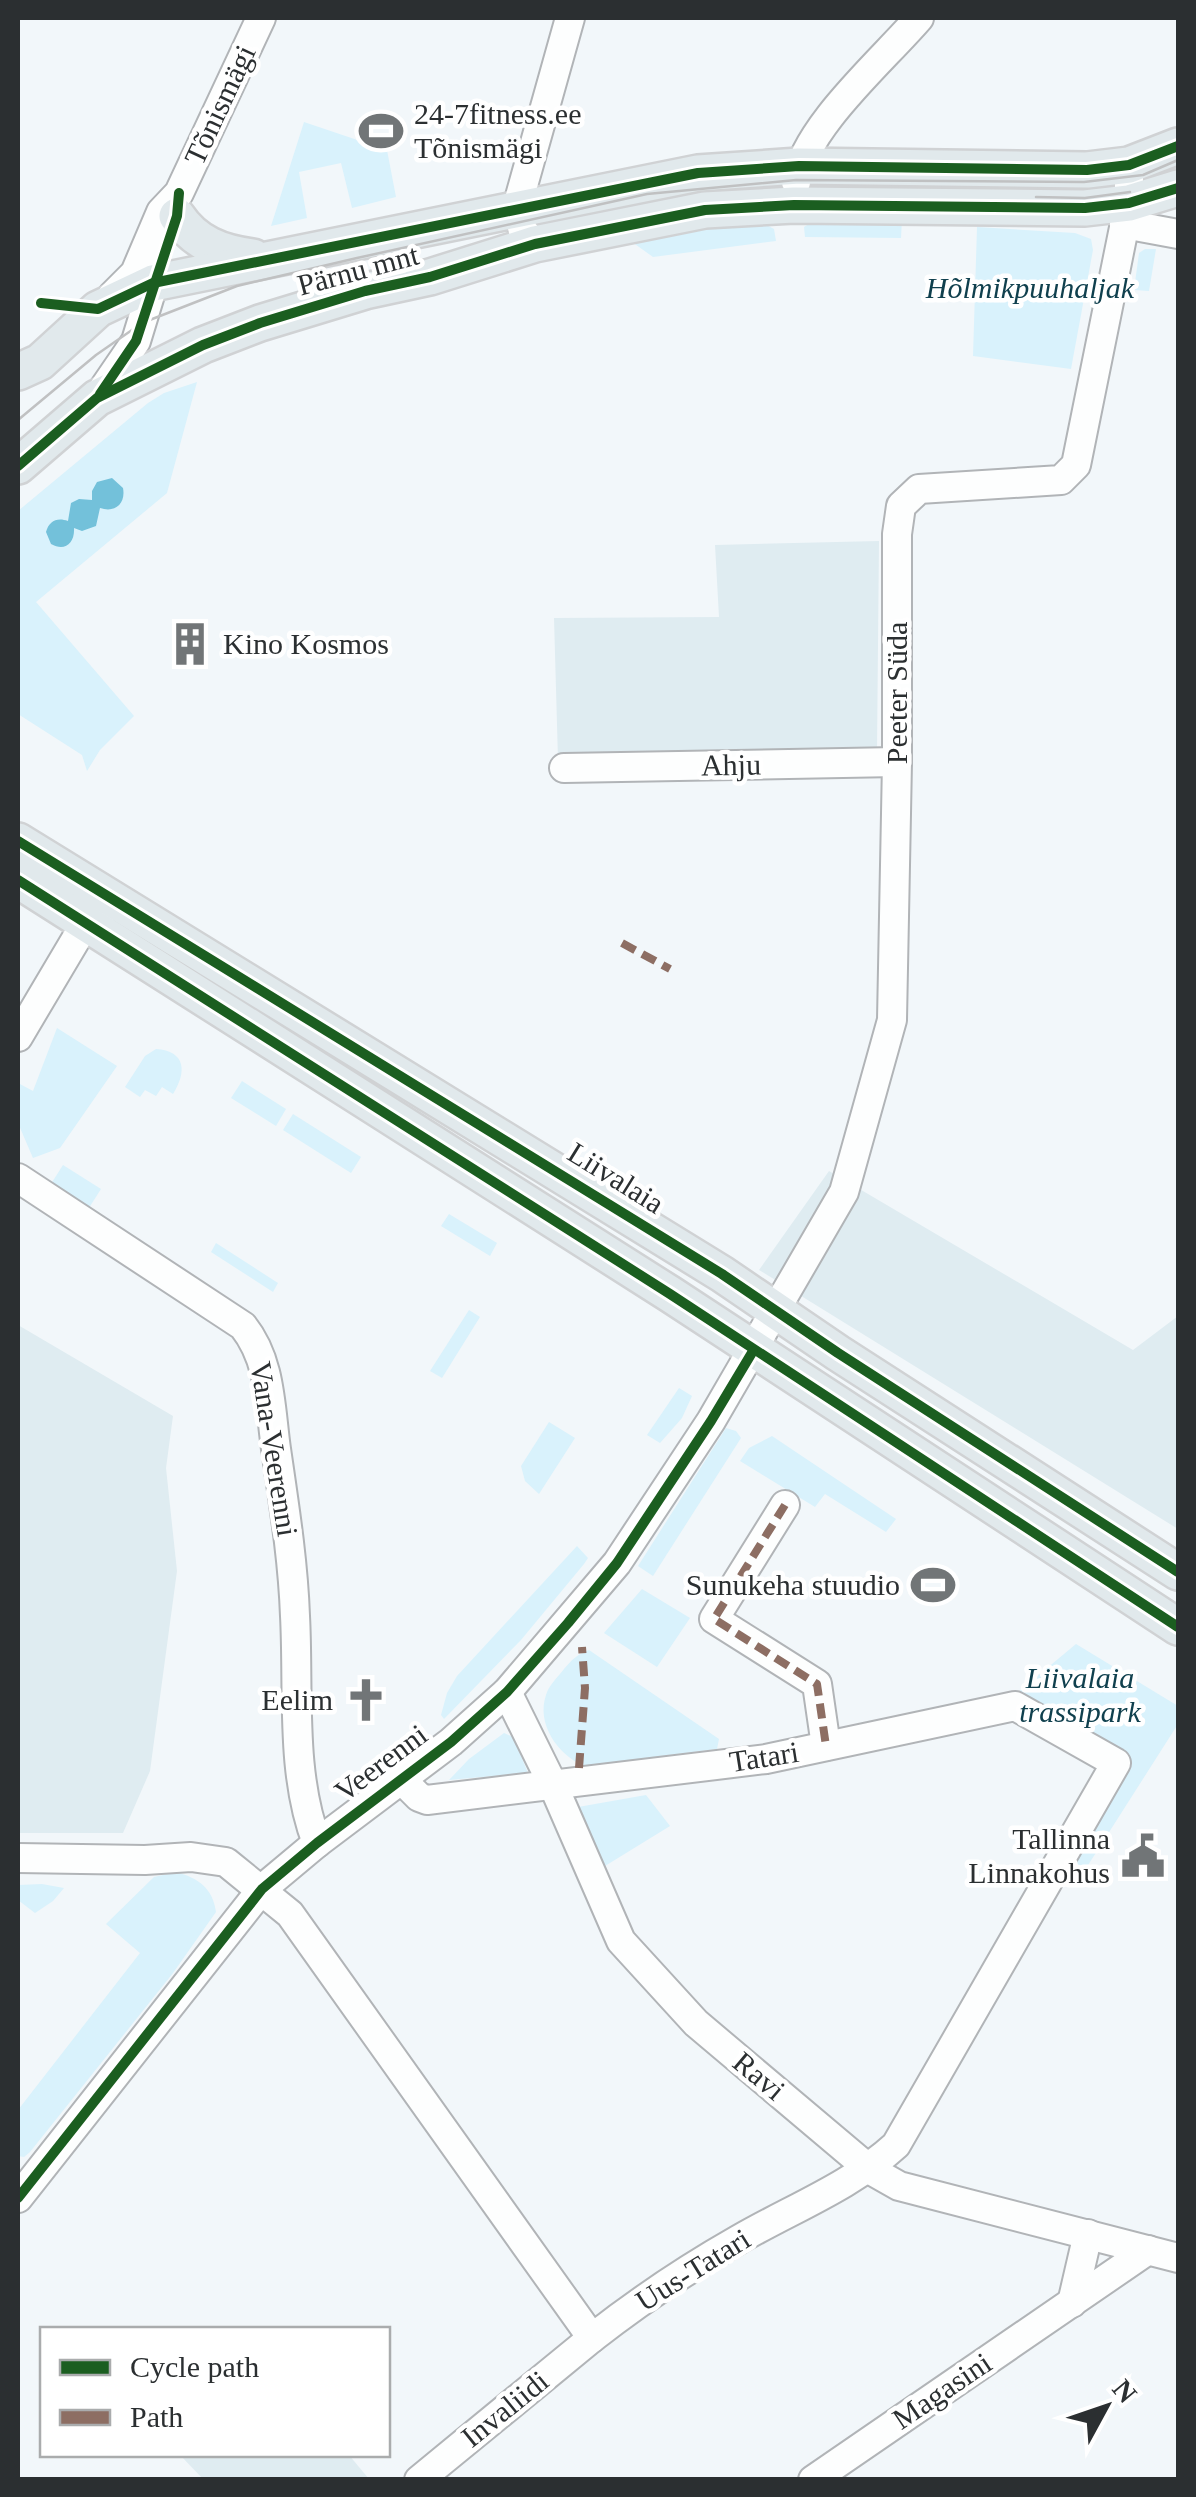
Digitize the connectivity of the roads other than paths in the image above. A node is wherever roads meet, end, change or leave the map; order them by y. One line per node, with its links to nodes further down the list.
1 (261, 18): 8 (street, Tõnismägi)
2 (570, 18): 10 (street)
3 (919, 18): 6 (street)
4 (1178, 146): 5 (main road, Pärnu mnt)
5 (1129, 165): 6 (main road, Pärnu mnt); 11 (street, Peeter Süda)
6 (798, 166): 9 (street); 10 (main road, Pärnu mnt)
7 (1178, 188): 11 (main road, Pärnu mnt)
8 (178, 205): 14 (main road); 15 (street, Tõnismägi); 16 (street, Tõnismägi)
9 (794, 205): 11 (main road, Pärnu mnt); 13 (main road, Pärnu mnt)
10 (517, 207): 13 (street); 14 (main road, Pärnu mnt)
11 (1127, 214): 12 (street); 21 (street, Peeter Süda)
12 (1178, 234)
13 (535, 244): 19 (main road, Pärnu mnt)
14 (269, 260): 15 (main road, Pärnu mnt)
15 (154, 283): 16 (main road, Pärnu mnt); 19 (street, Pärnu mnt)
16 (98, 310): 17 (main road, Pärnu mnt)
17 (29, 367): 18 (main road, Pärnu mnt)
18 (18, 396)
19 (97, 398): 20 (main road, Pärnu mnt)
20 (18, 466)
21 (898, 762): 22 (street, Ahju); 29 (street, Peeter Süda)
22 (564, 768)
23 (18, 841): 25 (main road, Liivalaia)
24 (18, 880): 26 (main road)
25 (124, 908): 26 (street); 29 (main road, Liivalaia)
26 (85, 924): 27 (street); 30 (main road)
27 (18, 1038)
28 (18, 1178): 39 (street, Vana-Veerenni)
29 (776, 1310): 30 (street, Peeter Süda); 32 (main road, Liivalaia)
30 (753, 1351): 33 (main road); 34 (street, Veerenni)
31 (785, 1504): 35 (street)
32 (1178, 1572)
33 (1178, 1627)
34 (507, 1692): 37 (street, Veerenni); 38 (street, Ravi)
35 (826, 1746): 36 (street, Tatari); 38 (street, Tatari)
36 (1116, 1763): 42 (street, Uus-Tatari)
37 (402, 1780): 38 (street, Tatari); 39 (street, Veerenni)
38 (553, 1785): 42 (street, Ravi)
39 (317, 1843): 41 (street, Veerenni)
40 (18, 1858): 41 (street)
41 (262, 1889): 43 (street, Veerenni); 48 (street)
42 (869, 2170): 44 (street, Ravi); 48 (street, Uus-Tatari)
43 (18, 2198)
44 (1088, 2234): 45 (street, Ravi); 47 (street)
45 (1148, 2250): 46 (street, Ravi); 47 (street, Magasini)
46 (1178, 2258)
47 (1072, 2302): 50 (street, Magasini)
48 (592, 2338): 49 (street, Invaliidi)
49 (418, 2480)
50 (813, 2480)

